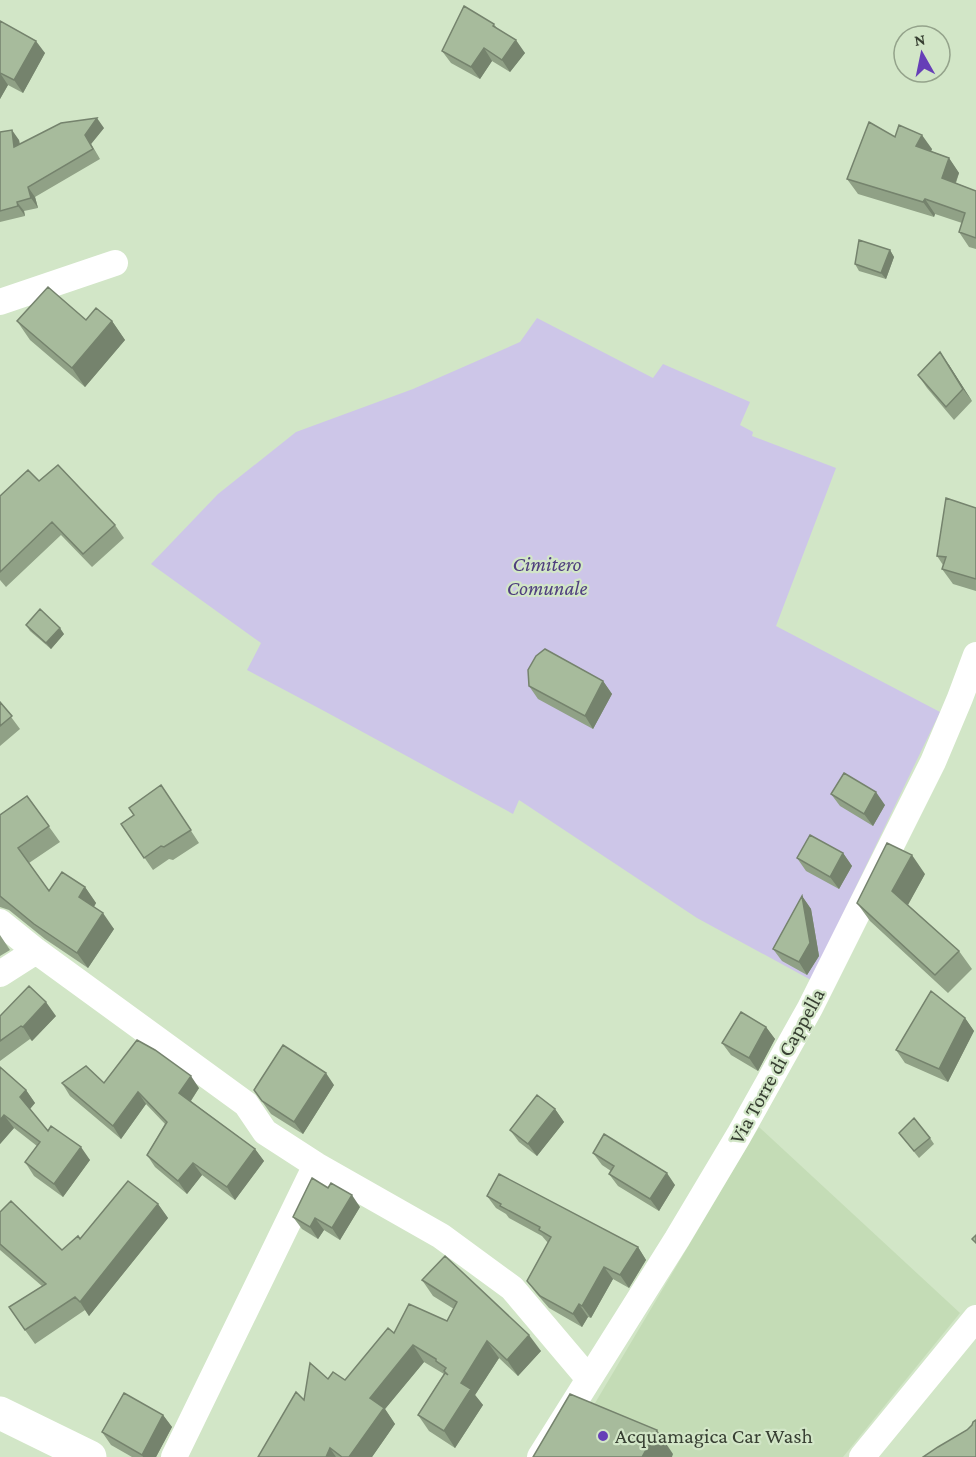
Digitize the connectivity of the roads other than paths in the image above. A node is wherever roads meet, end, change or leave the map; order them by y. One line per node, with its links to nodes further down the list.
1 (115, 263): 2 (street)
2 (0, 302)
3 (976, 655): 4 (street, Via Torre di Cappella)
4 (968, 703): 10 (street, Via Torre di Cappella)
5 (0, 922): 6 (street)
6 (36, 951): 7 (street); 8 (street)
7 (0, 974)
8 (316, 1164): 10 (street); 13 (street)
9 (976, 1318): 15 (street)
10 (589, 1380): 14 (street, Via Torre di Cappella)
11 (0, 1413): 12 (street)
12 (90, 1457)
13 (174, 1457)
14 (540, 1457)
15 (862, 1457)

